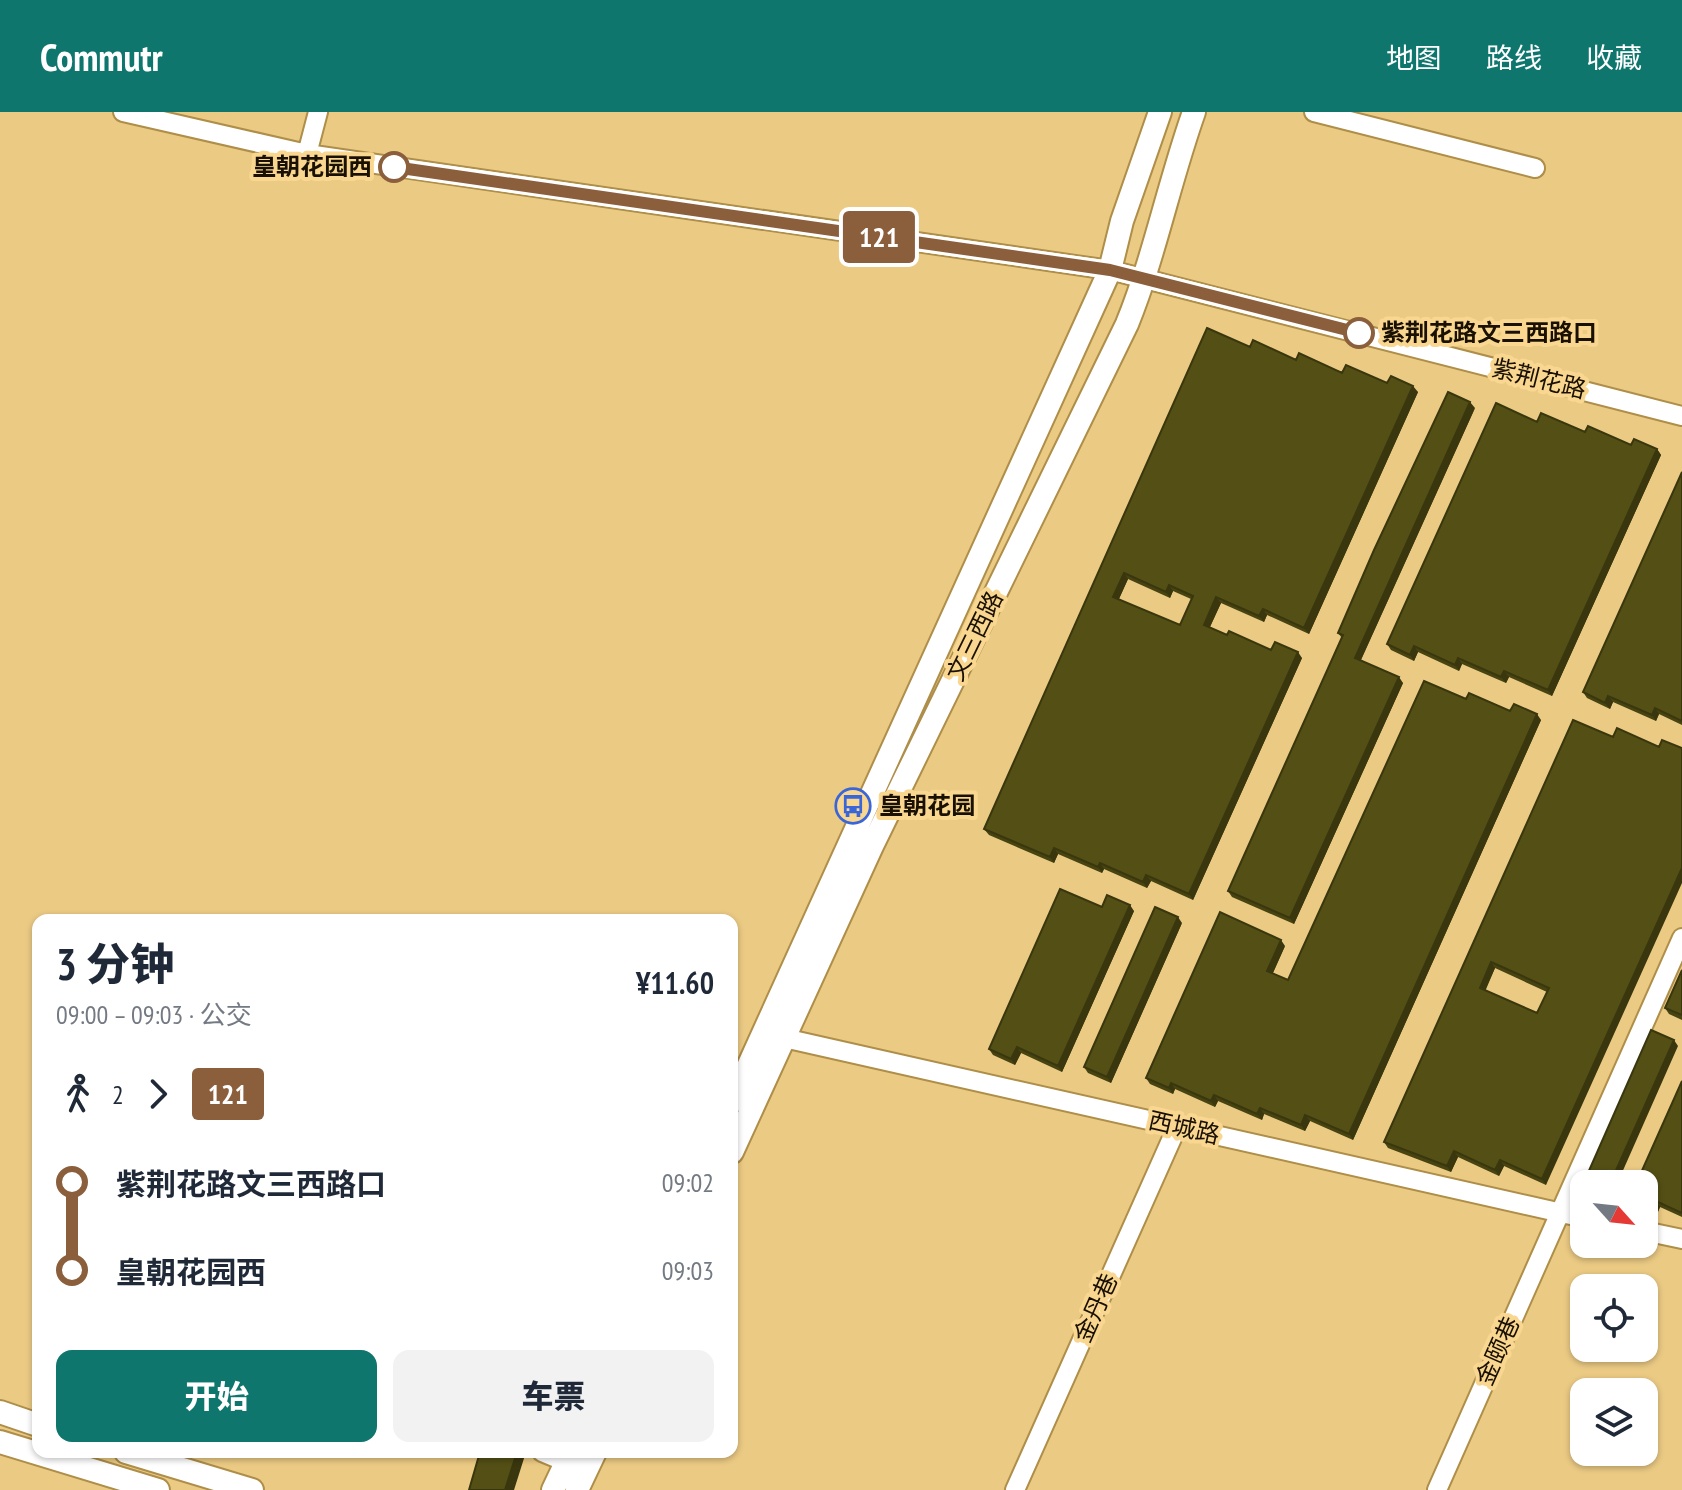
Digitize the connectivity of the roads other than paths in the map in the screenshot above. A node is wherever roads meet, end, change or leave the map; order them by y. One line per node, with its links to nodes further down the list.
1 (123, 112): 6 (street, 紫荆花路)
2 (318, 112): 6 (street)
3 (1160, 112): 8 (main road, 文三西路)
4 (1194, 112): 9 (main road, 文三西路)
5 (1314, 112): 7 (street)
6 (307, 154): 8 (street, 紫荆花路)
7 (1535, 168)
8 (1110, 270): 9 (street, 紫荆花路); 13 (main road, 文三西路)
9 (1146, 277): 10 (street, 紫荆花路); 12 (main road, 文三西路)
10 (1682, 416)
11 (1682, 938): 16 (street, 金颐巷)
12 (784, 1038): 14 (street, 西城路); 15 (main road, 文三西路)
13 (738, 1089)
14 (1177, 1127): 16 (street, 西城路); 32 (street, 金丹巷)
15 (738, 1139)
16 (1560, 1213): 17 (street, 西城路); 33 (street, 金颐巷)
17 (1570, 1215)
18 (1658, 1234): 19 (street)
19 (1682, 1239)
20 (0, 1412): 21 (main road)
21 (32, 1423)
22 (0, 1442): 23 (main road)
23 (32, 1452)
24 (53, 1458): 28 (main road)
25 (146, 1458): 29 (main road)
26 (568, 1458): 30 (main road)
27 (592, 1458): 31 (main road)
28 (158, 1490)
29 (252, 1490)
30 (553, 1490)
31 (577, 1490)
32 (1015, 1490)
33 (1437, 1490)

